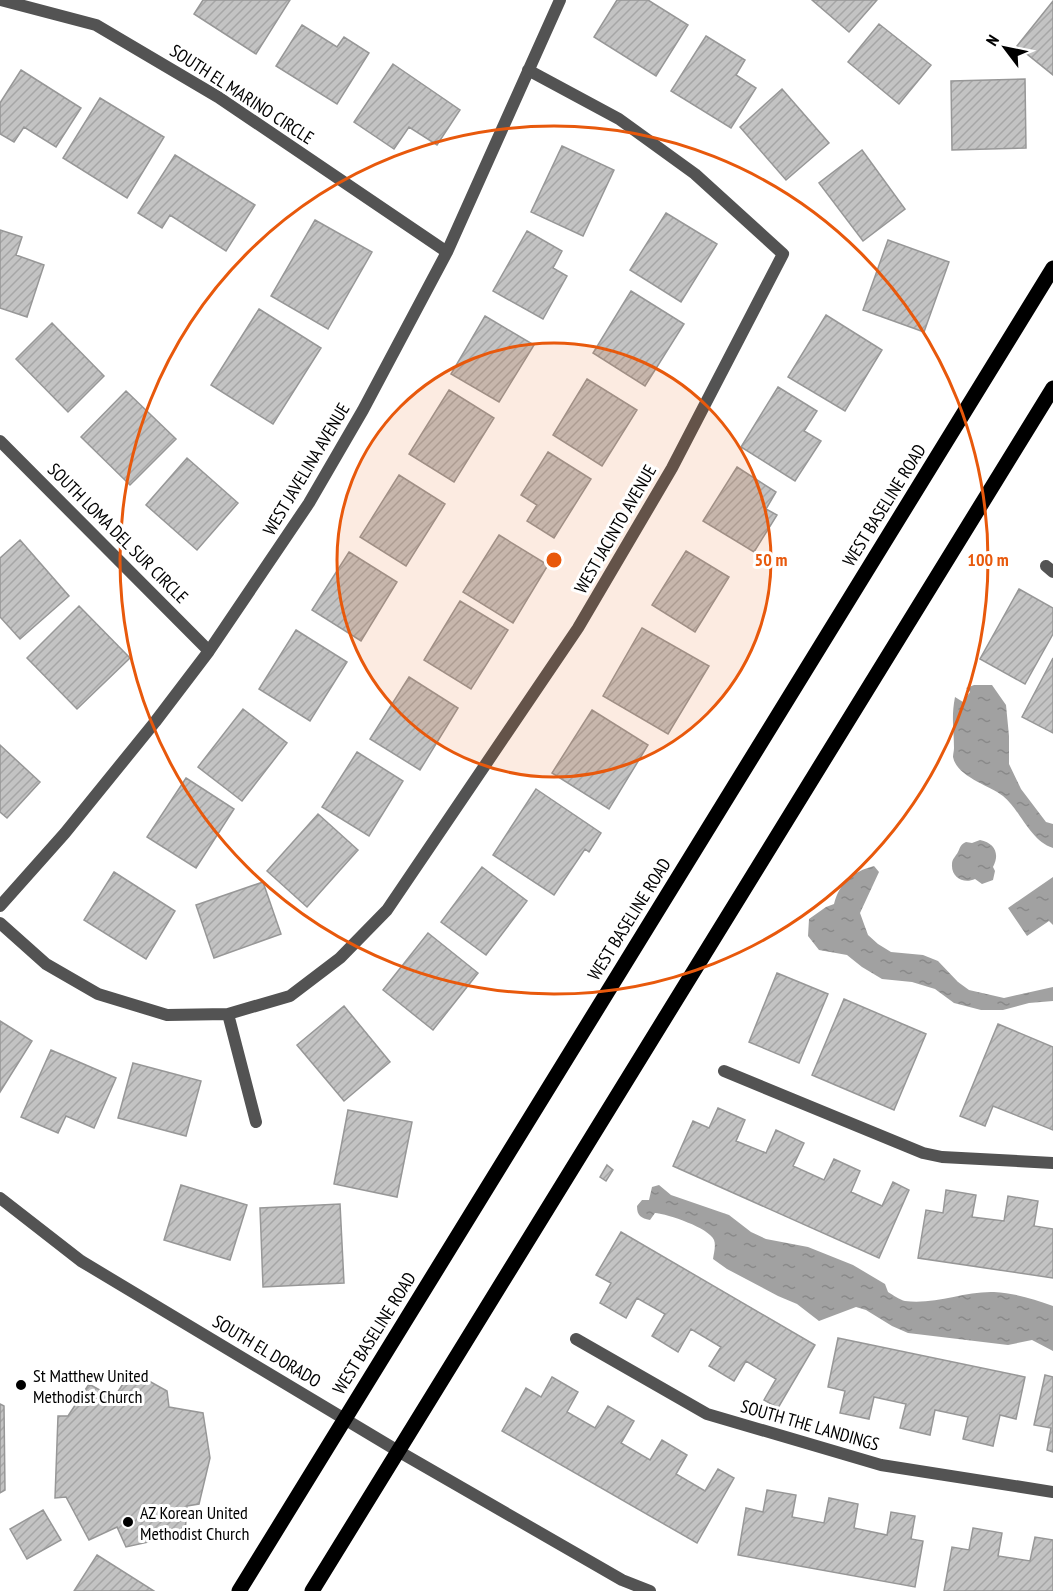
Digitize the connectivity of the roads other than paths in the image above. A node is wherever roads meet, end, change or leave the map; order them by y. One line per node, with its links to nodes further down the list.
1 (1, 0): 4 (street, SOUTH EL MARINO CIRCLE)
2 (560, 0): 3 (street, WEST JAVELINA AVENUE)
3 (528, 70): 4 (street, WEST JAVELINA AVENUE); 11 (street, WEST JACINTO AVENUE)
4 (447, 252): 8 (street, WEST JAVELINA AVENUE)
5 (1053, 268): 17 (main road, WEST BASELINE ROAD)
6 (1053, 388): 18 (main road)
7 (0, 441): 8 (street, SOUTH LOMA DEL SUR CIRCLE)
8 (209, 651): 9 (street, WEST JAVELINA AVENUE)
9 (0, 906)
10 (0, 923): 11 (street, WEST JACINTO AVENUE)
11 (228, 1014): 13 (street)
12 (724, 1071): 14 (street)
13 (256, 1122)
14 (1053, 1163)
15 (0, 1198): 17 (street, SOUTH EL DORADO)
16 (576, 1339): 19 (street, SOUTH THE LANDINGS)
17 (345, 1419): 18 (street, SOUTH EL DORADO); 20 (main road, WEST BASELINE ROAD)
18 (398, 1451): 21 (main road); 22 (street, SOUTH EL DORADO)
19 (1053, 1492)
20 (239, 1591)
21 (312, 1591)
22 (650, 1591)

